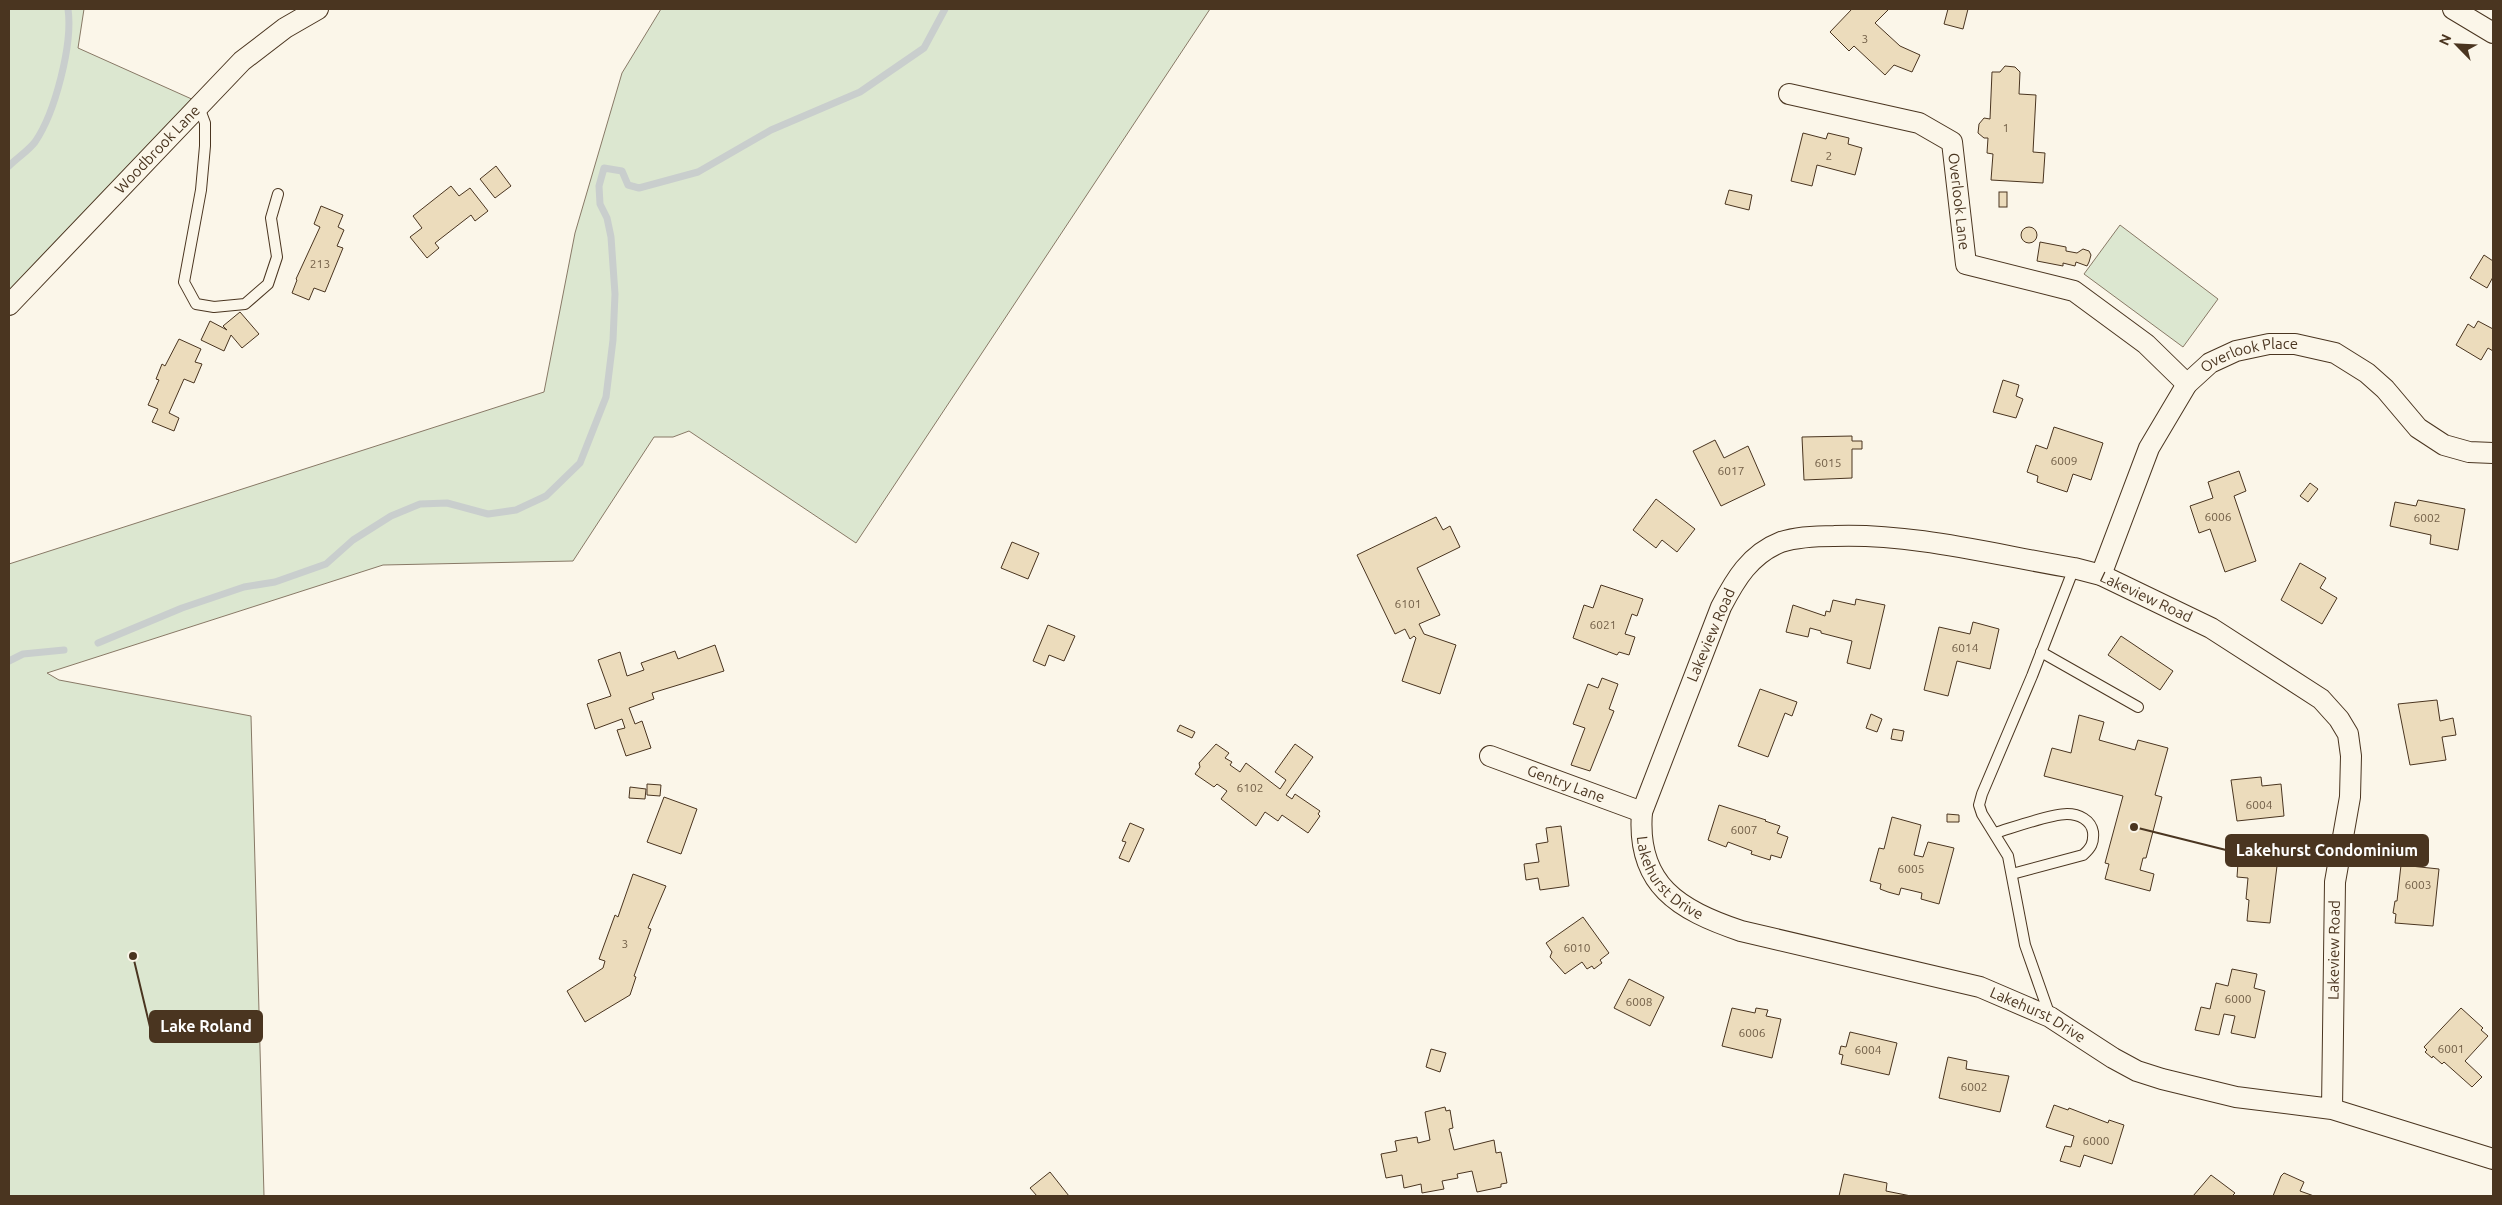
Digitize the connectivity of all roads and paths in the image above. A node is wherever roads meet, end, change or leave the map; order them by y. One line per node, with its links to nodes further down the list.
1 (318, 9): 5 (street, Woodbrook Lane)
2 (2453, 9): 3 (street)
3 (2493, 33)
4 (1789, 94): 8 (street, Overlook Lane)
5 (199, 107): 6 (lane); 7 (street, Woodbrook Lane)
6 (278, 194)
7 (9, 304)
8 (2187, 384): 9 (street, Overlook Place); 11 (street, Overlook Place)
9 (2493, 453)
10 (2074, 568): 11 (street, Lakeview Road); 12 (lane); 15 (street, Lakeview Road)
11 (2101, 575): 19 (street, Lakeview Road)
12 (2041, 652): 13 (lane); 16 (lane)
13 (2138, 707)
14 (1490, 756): 15 (street, Gentry Lane)
15 (1642, 812): 18 (street, Lakehurst Drive)
16 (1995, 833): 17 (lane); 17 (lane)
17 (2012, 874): 18 (lane)
18 (2050, 1016): 19 (street, Lakehurst Drive)
19 (2332, 1109): 20 (street, Lakehurst Drive)
20 (2493, 1159)

